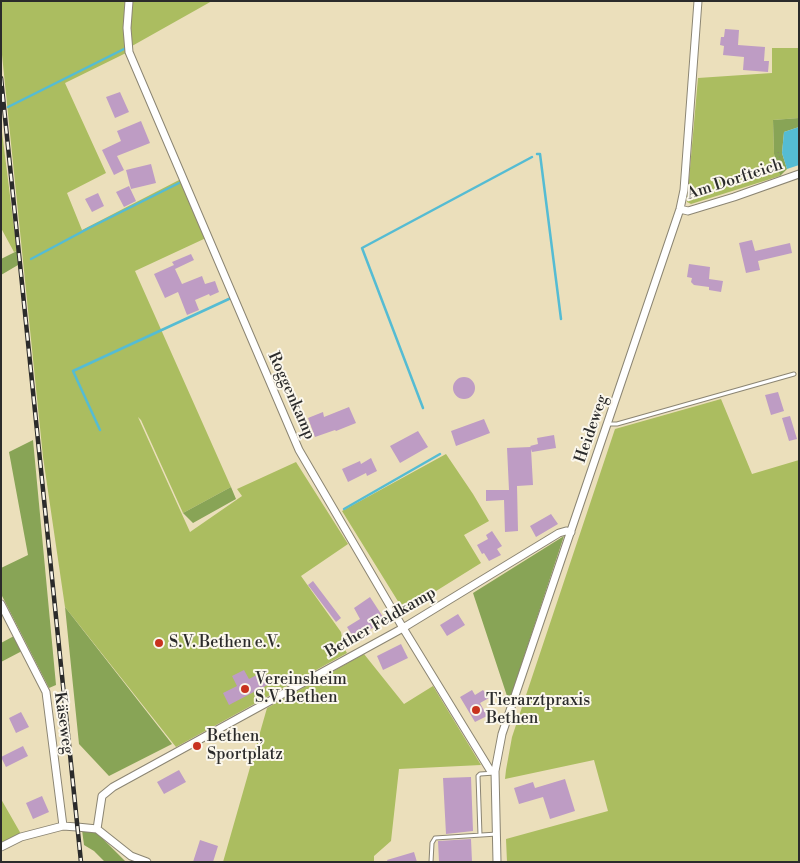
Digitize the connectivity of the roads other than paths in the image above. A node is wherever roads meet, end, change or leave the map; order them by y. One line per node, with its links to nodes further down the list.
1 (129, 1): 9 (street, Roggenkamp)
2 (698, 1): 4 (street, Heideweg)
3 (799, 174): 4 (street, Am Dorfteich)
4 (680, 209): 6 (street, Heideweg)
5 (794, 374): 6 (lane)
6 (608, 424): 7 (street, Heideweg)
7 (572, 532): 9 (street, Bether Feldkamp); 12 (street, Heideweg)
8 (1, 604): 13 (street, Käseweg)
9 (404, 628): 11 (street, Bether Feldkamp); 12 (street, Roggenkamp)
10 (176, 747): 11 (lane)
11 (186, 748): 14 (street, Bether Feldkamp)
12 (495, 772): 15 (street, Heideweg); 16 (lane)
13 (63, 826): 14 (street); 17 (street)
14 (97, 829): 18 (street)
15 (497, 834): 16 (lane); 20 (street, Heideweg)
16 (480, 835): 19 (lane)
17 (1, 847)
18 (147, 862)
19 (431, 862)
20 (497, 862)

